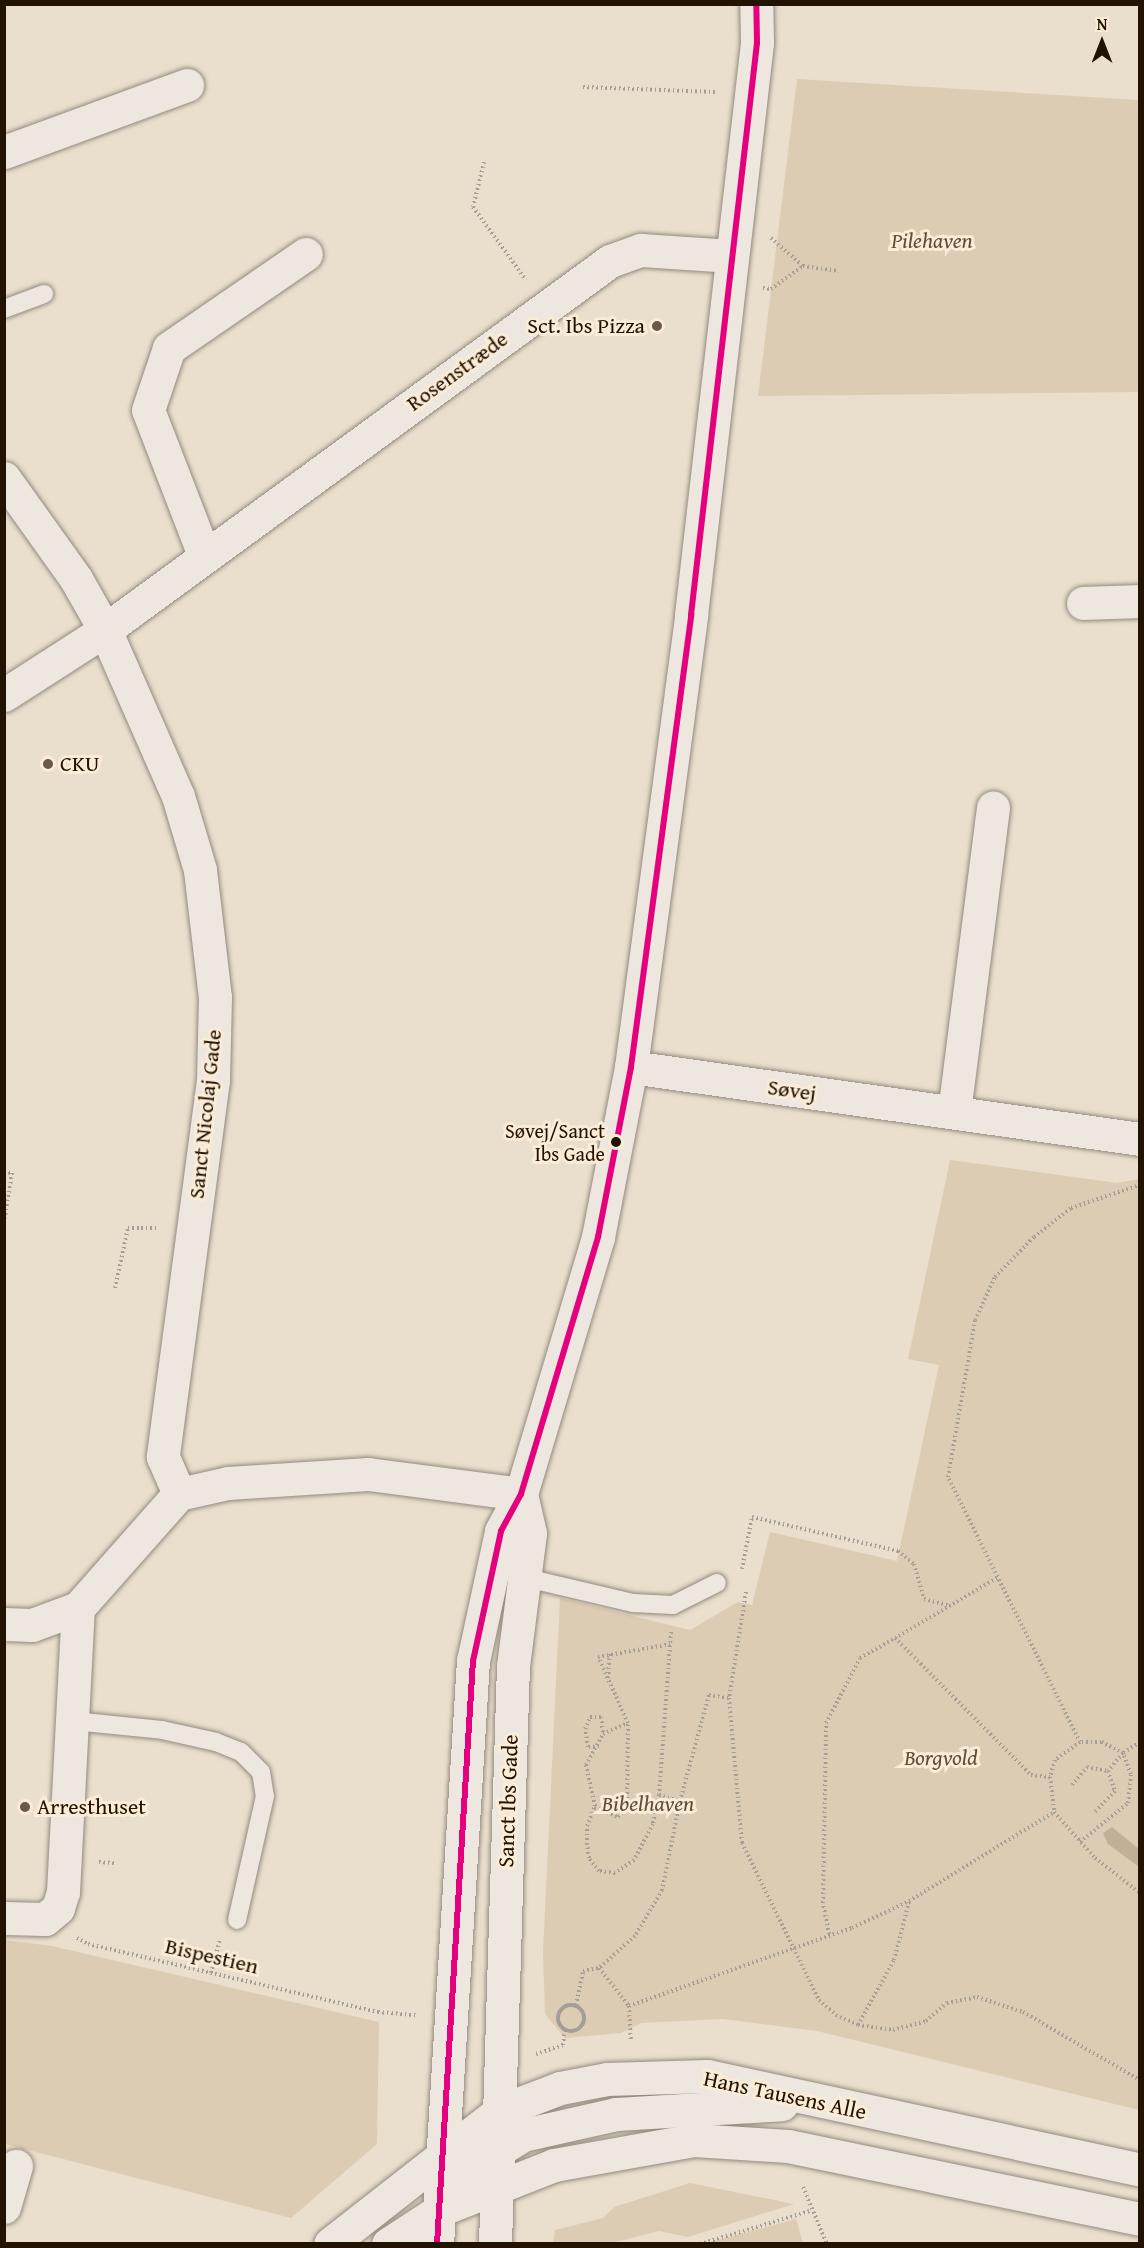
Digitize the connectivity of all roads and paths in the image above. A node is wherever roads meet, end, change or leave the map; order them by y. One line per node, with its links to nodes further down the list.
1 (756, 4): 4 (street, Sanct Ibs Gade)
2 (187, 85): 5 (street)
3 (583, 87): 4 (path)
4 (751, 93): 7 (street, Sanct Ibs Gade)
5 (4, 152)
6 (484, 162): 11 (path)
7 (734, 243): 9 (path); 11 (street, Rosenstræde); 20 (street, Sanct Ibs Gade)
8 (306, 254): 14 (street)
9 (839, 271)
10 (44, 294): 12 (lane)
11 (545, 308): 14 (street, Rosenstræde)
12 (4, 309)
13 (4, 478): 17 (street, Sanct Nicolaj Gade)
14 (204, 555): 17 (street, Rosenstræde)
15 (1140, 601): 16 (street)
16 (1083, 603)
17 (105, 630): 18 (street, Rosenstræde); 28 (street, Sanct Nicolaj Gade)
18 (4, 694)
19 (993, 807): 21 (street)
20 (631, 1067): 21 (street, Søvej); 29 (street, Sanct Ibs Gade)
21 (954, 1113): 22 (street, Søvej)
22 (1140, 1139)
23 (4, 1172): 25 (path)
24 (1140, 1185): 33 (path)
25 (4, 1223)
26 (159, 1228): 27 (path)
27 (115, 1288)
28 (179, 1494): 29 (street); 38 (street)
29 (521, 1494): 30 (street, Sanct Ibs Gade); 32 (street, Sanct Ibs Gade)
30 (489, 1571): 32 (lane); 84 (street, Sanct Ibs Gade)
31 (745, 1574): 37 (path)
32 (522, 1576): 36 (lane); 82 (street, Sanct Ibs Gade)
33 (997, 1578): 37 (path); 48 (path)
34 (748, 1580): 44 (path)
35 (717, 1583): 36 (lane)
36 (673, 1605): 41 (path)
37 (950, 1606): 40 (path)
38 (78, 1608): 39 (street); 45 (street)
39 (4, 1624)
40 (895, 1638): 53 (path); 70 (path)
41 (671, 1644): 42 (path); 55 (path)
42 (610, 1652): 43 (path); 43 (path)
43 (608, 1679): 46 (path)
44 (729, 1698): 56 (path); 71 (path)
45 (74, 1721): 68 (street); 69 (lane)
46 (628, 1723): 47 (path); 57 (path)
47 (603, 1734): 50 (path); 50 (path)
48 (1080, 1742): 51 (path); 53 (path)
49 (1139, 1743): 51 (path)
50 (600, 1746): 57 (path)
51 (1122, 1753): 52 (path); 62 (path)
52 (1108, 1771): 54 (path); 59 (path)
53 (1050, 1777): 58 (path)
54 (1072, 1785)
55 (659, 1795): 56 (path); 57 (path)
56 (680, 1801): 72 (path)
57 (596, 1806)
58 (1054, 1812): 62 (path); 66 (path)
59 (1095, 1812)
60 (114, 1814): 61 (path)
61 (121, 1814)
62 (1080, 1842): 65 (path)
63 (106, 1863): 64 (path)
64 (114, 1863)
65 (1140, 1893)
66 (909, 1901): 70 (path); 76 (path)
67 (4, 1918): 68 (street)
68 (45, 1919): 75 (path, Bispestien)
69 (237, 1920)
70 (830, 1934): 71 (path)
71 (793, 1947): 74 (path); 76 (path)
72 (599, 1968): 73 (path); 74 (path)
73 (576, 2005): 78 (path); 78 (path)
74 (629, 2006): 77 (path)
75 (378, 2012)
76 (858, 2025): 80 (path)
77 (629, 2028)
78 (565, 2029): 79 (path)
79 (563, 2045)
80 (1140, 2080)
81 (822, 2103): 82 (street, Hans Tausens Alle); 83 (street); 86 (street, Hans Tausens Alle)
82 (500, 2111): 83 (street, Sanct Ibs Gade); 84 (street, Hans Tausens Alle)
83 (500, 2146): 87 (street, Sanct Ibs Gade); 92 (street)
84 (445, 2154): 92 (street, Sanct Ibs Gade); 95 (street, Hans Tausens Alle)
85 (16, 2166): 91 (street)
86 (1140, 2170)
87 (498, 2184): 92 (street); 94 (street); 98 (street, Sanct Ibs Gade)
88 (791, 2185): 89 (path)
89 (803, 2187): 90 (path); 93 (path)
90 (814, 2190)
91 (4, 2207)
92 (440, 2211): 96 (street); 97 (street, Sanct Ibs Gade)
93 (810, 2211): 101 (path); 102 (path)
94 (1140, 2219)
95 (330, 2244)
96 (388, 2244)
97 (437, 2244)
98 (495, 2244)
99 (640, 2244): 100 (path)
100 (678, 2244)
101 (700, 2244)
102 (827, 2244)

